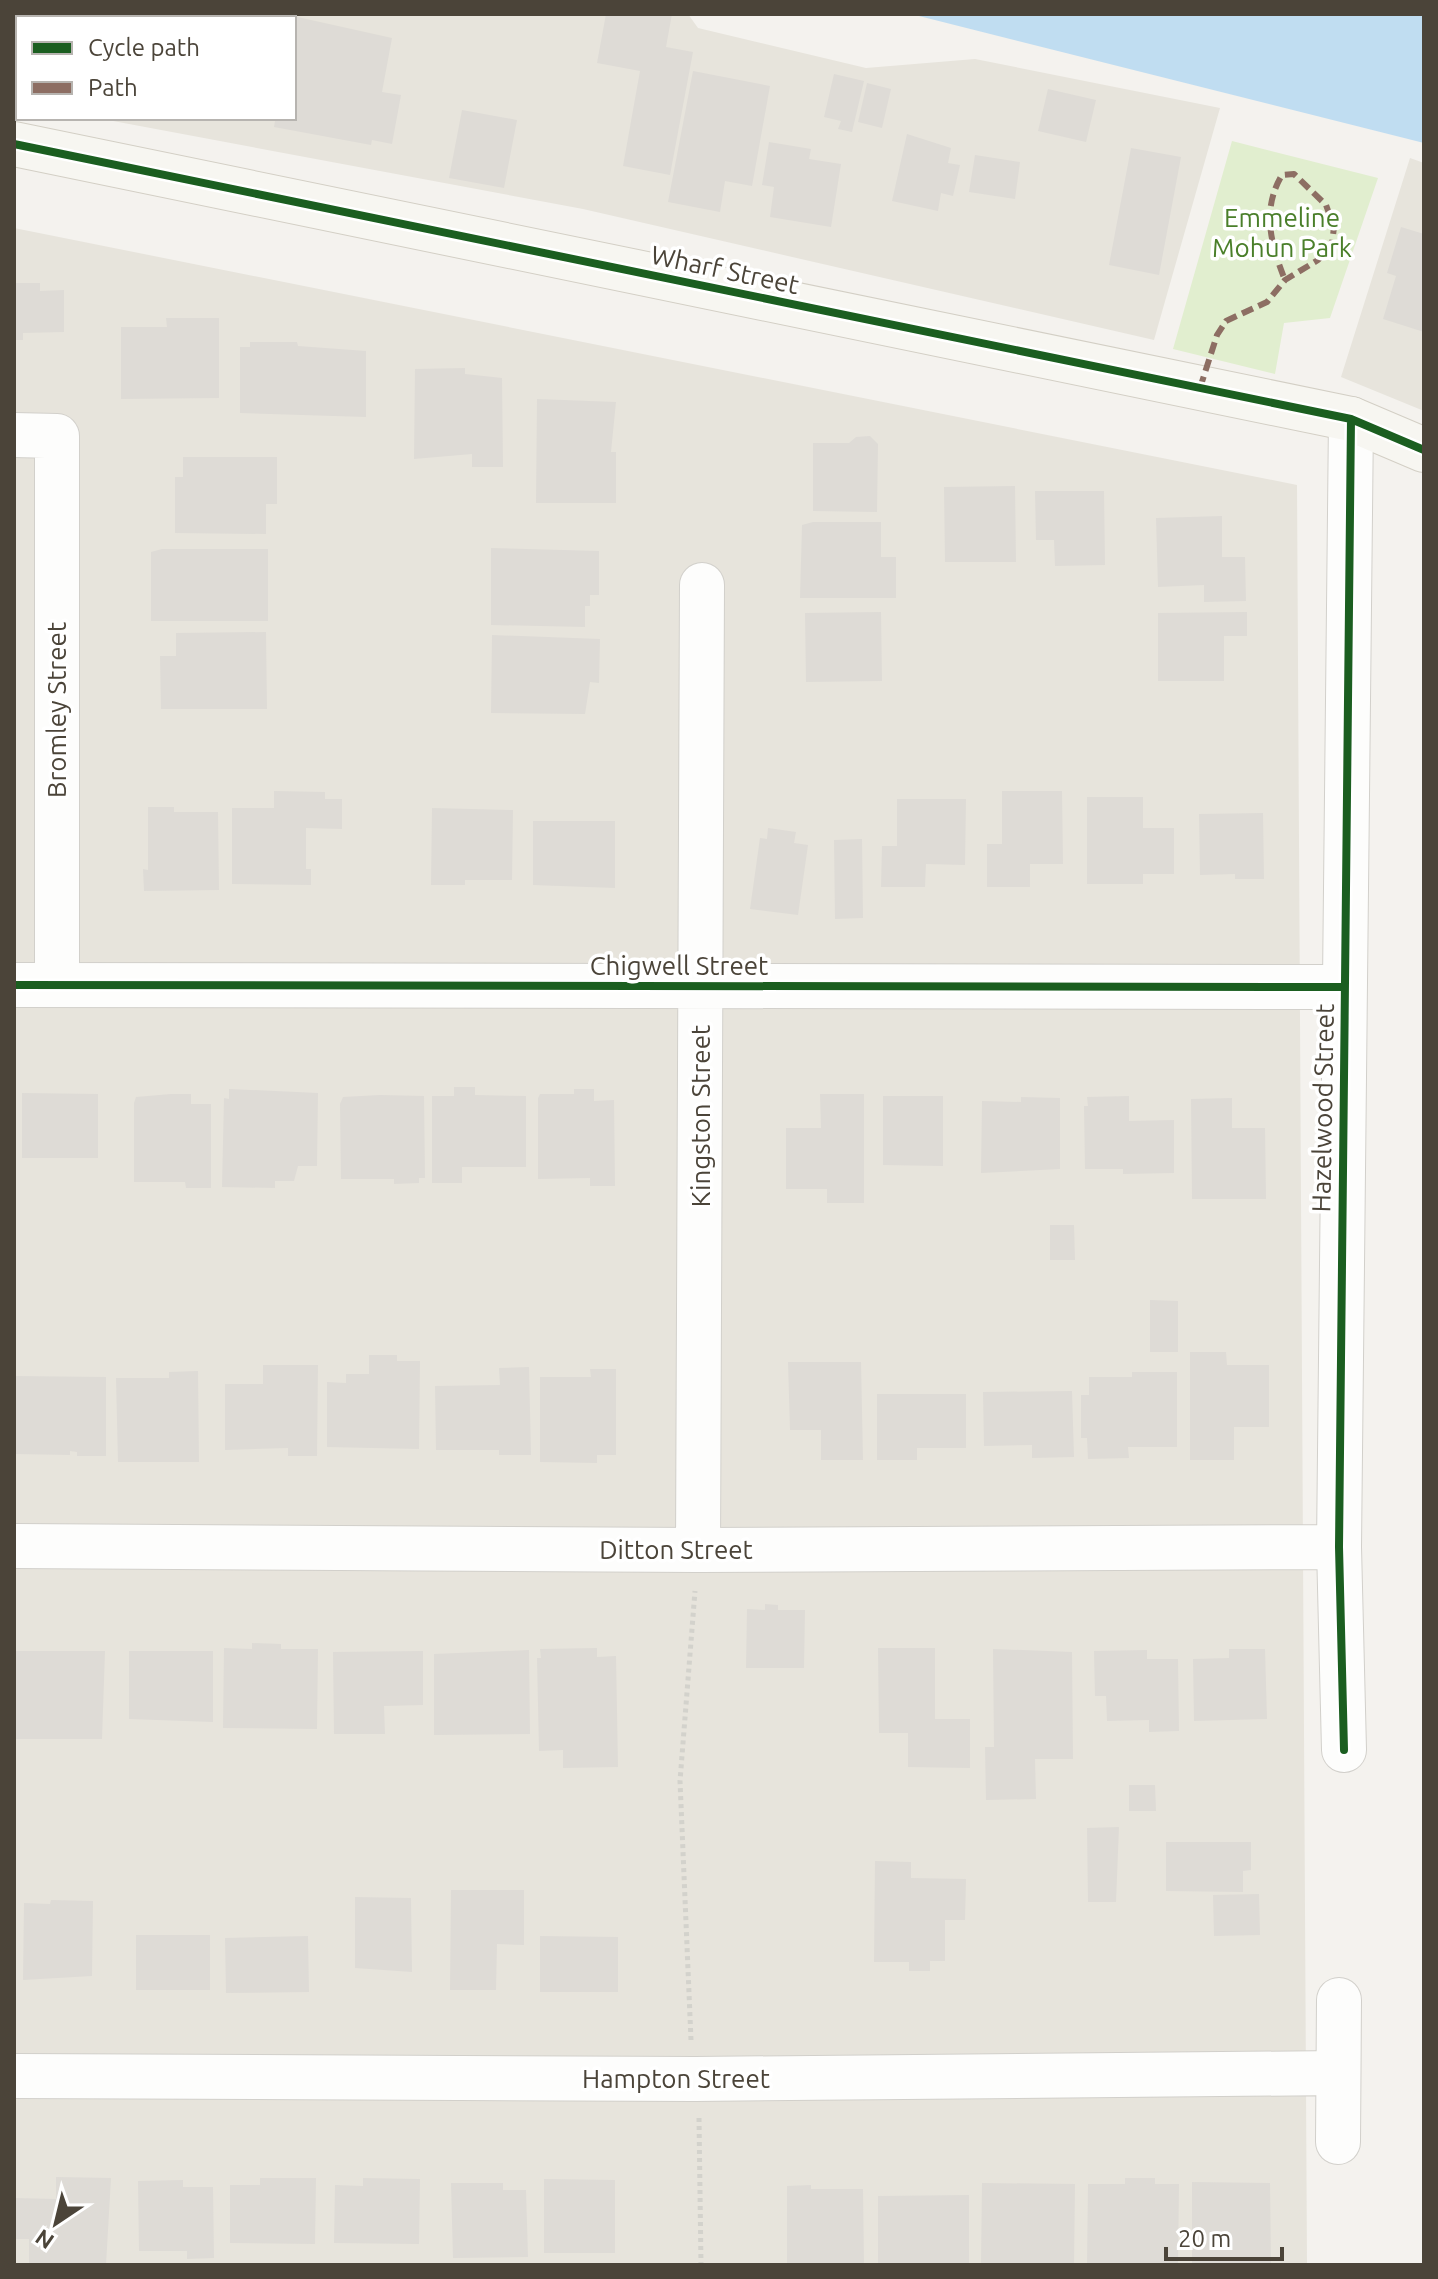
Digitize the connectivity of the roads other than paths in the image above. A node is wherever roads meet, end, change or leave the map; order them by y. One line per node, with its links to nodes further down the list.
1 (14, 144): 2 (street, Wharf Street)
2 (1351, 419): 4 (street, Wharf Street); 9 (street, Hazelwood Street)
3 (14, 435): 7 (street, Bromley Street)
4 (1424, 450)
5 (702, 585): 8 (street, Kingston Street)
6 (14, 985): 7 (street, Chigwell Street)
7 (57, 985): 8 (street, Chigwell Street)
8 (701, 986): 9 (street, Chigwell Street); 12 (street, Kingston Street)
9 (1344, 987): 11 (street, Hazelwood Street)
10 (14, 1546): 12 (street, Ditton Street)
11 (1339, 1547): 12 (street, Ditton Street); 13 (street, Hazelwood Street)
12 (698, 1550)
13 (1344, 1750)
14 (1339, 2000): 15 (street)
15 (1338, 2073): 16 (street, Hampton Street); 17 (street)
16 (14, 2076)
17 (1338, 2142)

